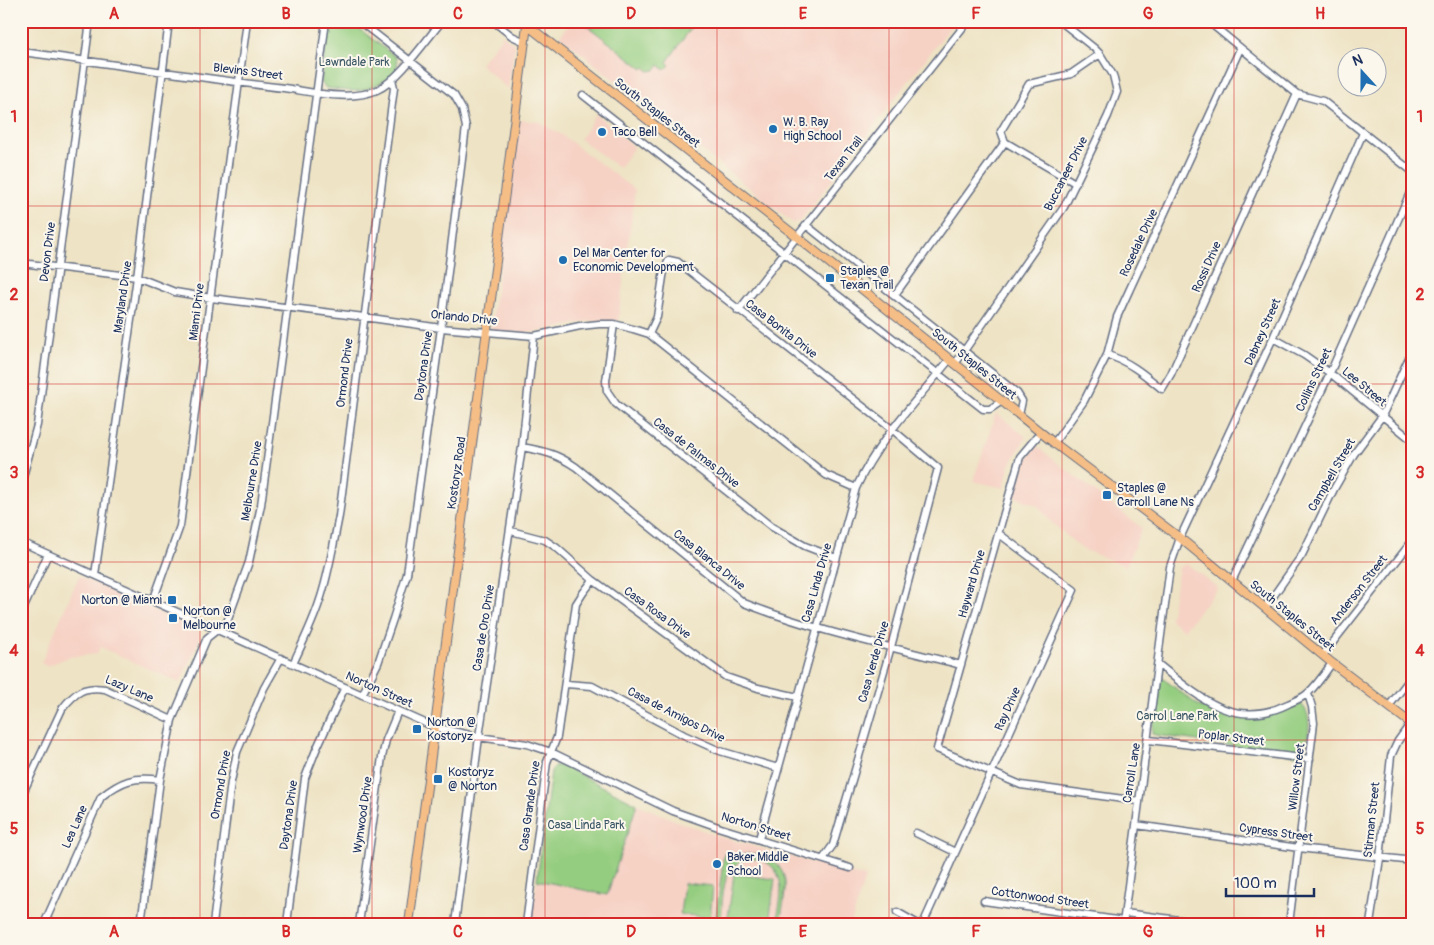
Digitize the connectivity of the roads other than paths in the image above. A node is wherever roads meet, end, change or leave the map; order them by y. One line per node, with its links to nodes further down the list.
1 (90, 21): 16 (street, Devon Drive)
2 (169, 21): 18 (street, Maryland Drive)
3 (247, 21): 20 (street, Miami Drive)
4 (326, 21): 21 (street, Melbourne Drive)
5 (359, 21): 17 (street, Daytona Drive)
6 (442, 21): 17 (street, Blevins Street)
7 (493, 21): 12 (street)
8 (968, 21): 29 (street, Texan Trail)
9 (1060, 21): 15 (street, Buccaneer Drive)
10 (1205, 21): 13 (street)
11 (525, 23): 12 (main road, Kostoryz Road); 30 (main road, South Staples Street)
12 (525, 42): 42 (main road, Kostoryz Road)
13 (1240, 49): 22 (street); 48 (street, Rosedale Drive)
14 (21, 52): 16 (street, Blevins Street)
15 (1100, 54): 25 (street); 27 (street, Buccaneer Drive)
16 (84, 60): 18 (street, Blevins Street); 33 (street, Devon Drive)
17 (410, 61): 19 (street, Blevins Street); 41 (street, Daytona Drive)
18 (162, 72): 20 (street, Blevins Street); 34 (street, Maryland Drive)
19 (392, 80): 21 (street, Blevins Street); 39 (street, Ormond Drive)
20 (238, 83): 21 (street, Blevins Street); 36 (street, Miami Drive)
21 (318, 92): 37 (street, Melbourne Drive)
22 (1297, 94): 24 (street); 48 (street, Rossi Drive)
23 (583, 95): 31 (street)
24 (1363, 133): 26 (street); 45 (street, Dabney Street)
25 (1005, 142): 27 (street); 35 (street)
26 (1413, 172)
27 (1075, 183): 47 (street, Buccaneer Drive)
28 (1413, 186): 50 (street, Collins Street)
29 (806, 225): 30 (street, Texan Trail); 35 (street)
30 (797, 237): 31 (street, Texan Trail); 49 (main road, South Staples Street)
31 (784, 253): 38 (street, Texan Trail); 51 (street)
32 (21, 263): 33 (street, Orlando Drive)
33 (57, 268): 34 (street, Orlando Drive); 61 (street, Devon Drive)
34 (137, 277): 36 (street, Orlando Drive); 70 (street, Maryland Drive)
35 (894, 296): 47 (street)
36 (211, 298): 37 (street, Orlando Drive); 73 (street, Miami Drive)
37 (287, 308): 39 (street, Orlando Drive); 77 (street, Melbourne Drive)
38 (738, 311): 43 (street, Casa Bonita Drive); 55 (street, Casa Bonita Drive)
39 (364, 317): 41 (street, Orlando Drive); 82 (street, Ormond Drive)
40 (614, 324): 43 (street, Orlando Drive); 44 (street, Orlando Drive); 69 (street, Casa de Palmas Drive)
41 (441, 328): 42 (street, Orlando Drive); 89 (street, Daytona Drive)
42 (488, 333): 44 (street, Orlando Drive); 95 (main road, Kostoryz Road)
43 (649, 334): 62 (street, Orlando Drive)
44 (534, 336): 59 (street, Casa de Oro Drive)
45 (1273, 338): 50 (street, Lee Street); 65 (street, Dabney Street)
46 (1413, 350): 54 (street, Campbell Street)
47 (964, 351): 49 (street, Buccaneer Drive); 53 (street)
48 (1107, 355): 58 (street, Rosedale Drive)
49 (953, 362): 51 (street, Casa Linda Drive); 52 (main road, South Staples Street)
50 (1330, 373): 54 (street, Lee Street); 72 (street, Collins Street)
51 (938, 374): 52 (street); 55 (street, Casa Linda Drive)
52 (1002, 401): 53 (main road, South Staples Street)
53 (1019, 415): 56 (main road, South Staples Street)
54 (1382, 416): 57 (street, Lee Street); 74 (street, Campbell Street)
55 (893, 430): 60 (street, Casa Bonita Drive); 62 (street, Casa Linda Drive)
56 (1041, 432): 58 (main road, South Staples Street); 64 (street, Hayward Drive)
57 (1413, 441)
58 (1054, 443): 65 (main road, South Staples Street)
59 (522, 448): 63 (street, Casa de Oro Drive); 76 (street, Casa Blanca Drive)
60 (938, 468): 78 (street, Casa Verde Drive)
61 (21, 484)
62 (856, 488): 69 (street, Casa Linda Drive)
63 (511, 531): 71 (street, Casa Rosa Drive); 96 (street, Casa de Oro Drive)
64 (998, 533): 84 (street, Hayward Drive); 101 (street, Ray Drive)
65 (1180, 538): 72 (main road, South Staples Street); 83 (street, Carroll Lane)
66 (1413, 540): 79 (street, Anderson Street)
67 (21, 542): 68 (street, Norton Street)
68 (48, 554): 70 (street, Norton Street); 75 (street)
69 (836, 558): 76 (street, Casa Linda Drive)
70 (95, 575): 73 (street, Norton Street)
71 (593, 580): 86 (street, Casa Grande Drive); 90 (street, Casa Rosa Drive)
72 (1232, 581): 74 (main road, South Staples Street)
73 (153, 601): 77 (street, Norton Street)
74 (1265, 608): 79 (main road, South Staples Street)
75 (21, 614)
76 (816, 628): 78 (street, Casa Blanca Drive); 90 (street, Casa Linda Drive)
77 (218, 630): 80 (street, Norton Street); 93 (street, Melbourne Drive)
78 (891, 647): 84 (street, Casa Blanca Drive); 111 (street, Casa Verde Drive)
79 (1323, 655): 81 (main road, South Staples Street)
80 (281, 658): 82 (street, Norton Street); 120 (street, Ormond Drive)
81 (1332, 663): 88 (street); 91 (main road, South Staples Street)
82 (292, 664): 87 (street, Norton Street)
83 (1158, 664): 88 (street); 97 (street, Carroll Lane)
84 (961, 665): 101 (street, Hayward Drive)
85 (1413, 675): 91 (street)
86 (566, 684): 98 (street, Casa Grande Drive); 100 (street, Casa de Amigos Drive)
87 (345, 687): 89 (street, Norton Street); 121 (street, Daytona Drive)
88 (1308, 694): 99 (street, Willow Street)
89 (362, 695): 92 (street, Norton Street)
90 (798, 697): 100 (street, Casa Linda Drive)
91 (1389, 706): 94 (main road, South Staples Street)
92 (398, 711): 95 (street, Norton Street); 122 (street, Wynwood Drive)
93 (172, 720): 102 (street, Melbourne Drive); 103 (street, Lazy Lane)
94 (1412, 724): 110 (street, Stirman Street)
95 (434, 727): 96 (street, Norton Street); 123 (main road, Kostoryz Road)
96 (479, 737): 98 (street, Norton Street); 124 (street, Casa de Oro Drive)
97 (1149, 740): 99 (street, Poplar Street); 104 (street, Carroll Lane)
98 (551, 752): 107 (street, Norton Street); 125 (street, Casa Grande Drive)
99 (1310, 759): 108 (street, Willow Street)
100 (778, 768): 107 (street, Casa Linda Drive)
101 (991, 772): 104 (street); 109 (street, Ray Drive)
102 (160, 780): 118 (street, Lea Lane); 119 (street, Melbourne Drive)
103 (21, 797)
104 (1138, 801): 105 (street, Carroll Lane)
105 (1136, 825): 108 (street, Cypress Street); 116 (street, Carroll Lane)
106 (916, 834): 109 (street)
107 (759, 839): 111 (street, Norton Street)
108 (1299, 848): 110 (street, Cypress Street); 129 (street, Willow Street)
109 (955, 852): 127 (street, Ray Drive)
110 (1380, 858): 112 (street, Cypress Street); 130 (street, Stirman Street)
111 (824, 859): 113 (street, Norton Street)
112 (1413, 861)
113 (850, 868)
114 (984, 901): 117 (street, Cottonwood Street)
115 (897, 912): 126 (street)
116 (1125, 913): 117 (street, Carroll Lane); 128 (street)
117 (1123, 922)
118 (44, 924)
119 (141, 924)
120 (213, 924)
121 (287, 924)
122 (359, 924)
123 (409, 924)
124 (455, 924)
125 (526, 924)
126 (918, 924)
127 (923, 924)
128 (1210, 924)
129 (1289, 924)
130 (1370, 924)

